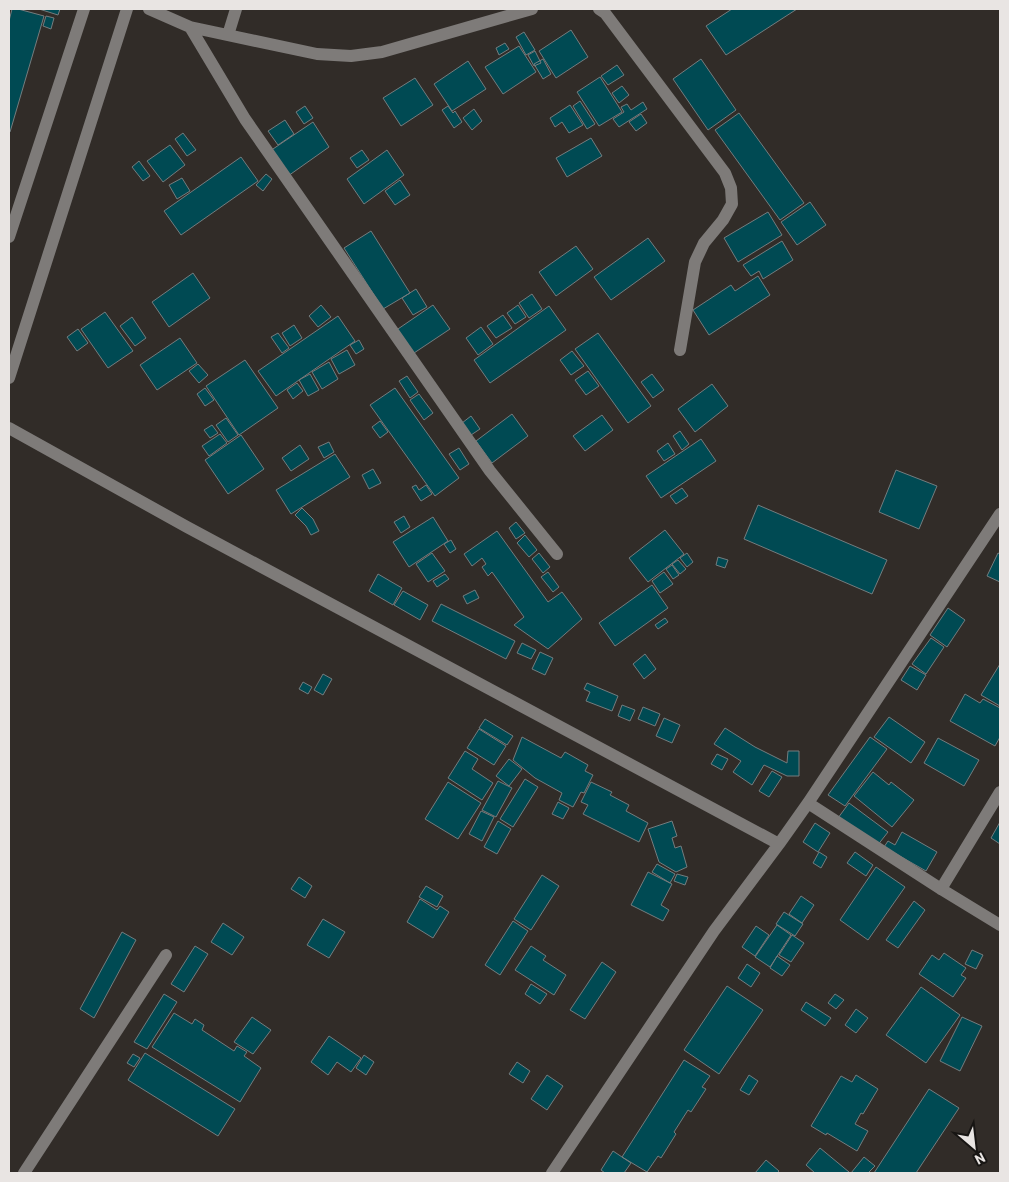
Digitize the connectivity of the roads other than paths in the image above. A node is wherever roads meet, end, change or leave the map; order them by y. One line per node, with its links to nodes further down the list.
1 (84, 9): 9 (street)
2 (127, 9): 11 (street)
3 (149, 9): 7 (street)
4 (236, 9): 8 (street)
5 (532, 9): 8 (street)
6 (599, 9): 10 (street)
7 (190, 27): 8 (street); 14 (street)
8 (228, 35)
9 (9, 237)
10 (680, 350)
11 (9, 378)
12 (9, 428): 17 (street)
13 (1000, 514): 16 (street)
14 (557, 554)
15 (1000, 792): 18 (street)
16 (808, 803): 17 (street); 18 (street)
17 (779, 844): 22 (street)
18 (941, 889): 19 (street)
19 (1000, 925)
20 (166, 956): 21 (street)
21 (24, 1173)
22 (552, 1173)

